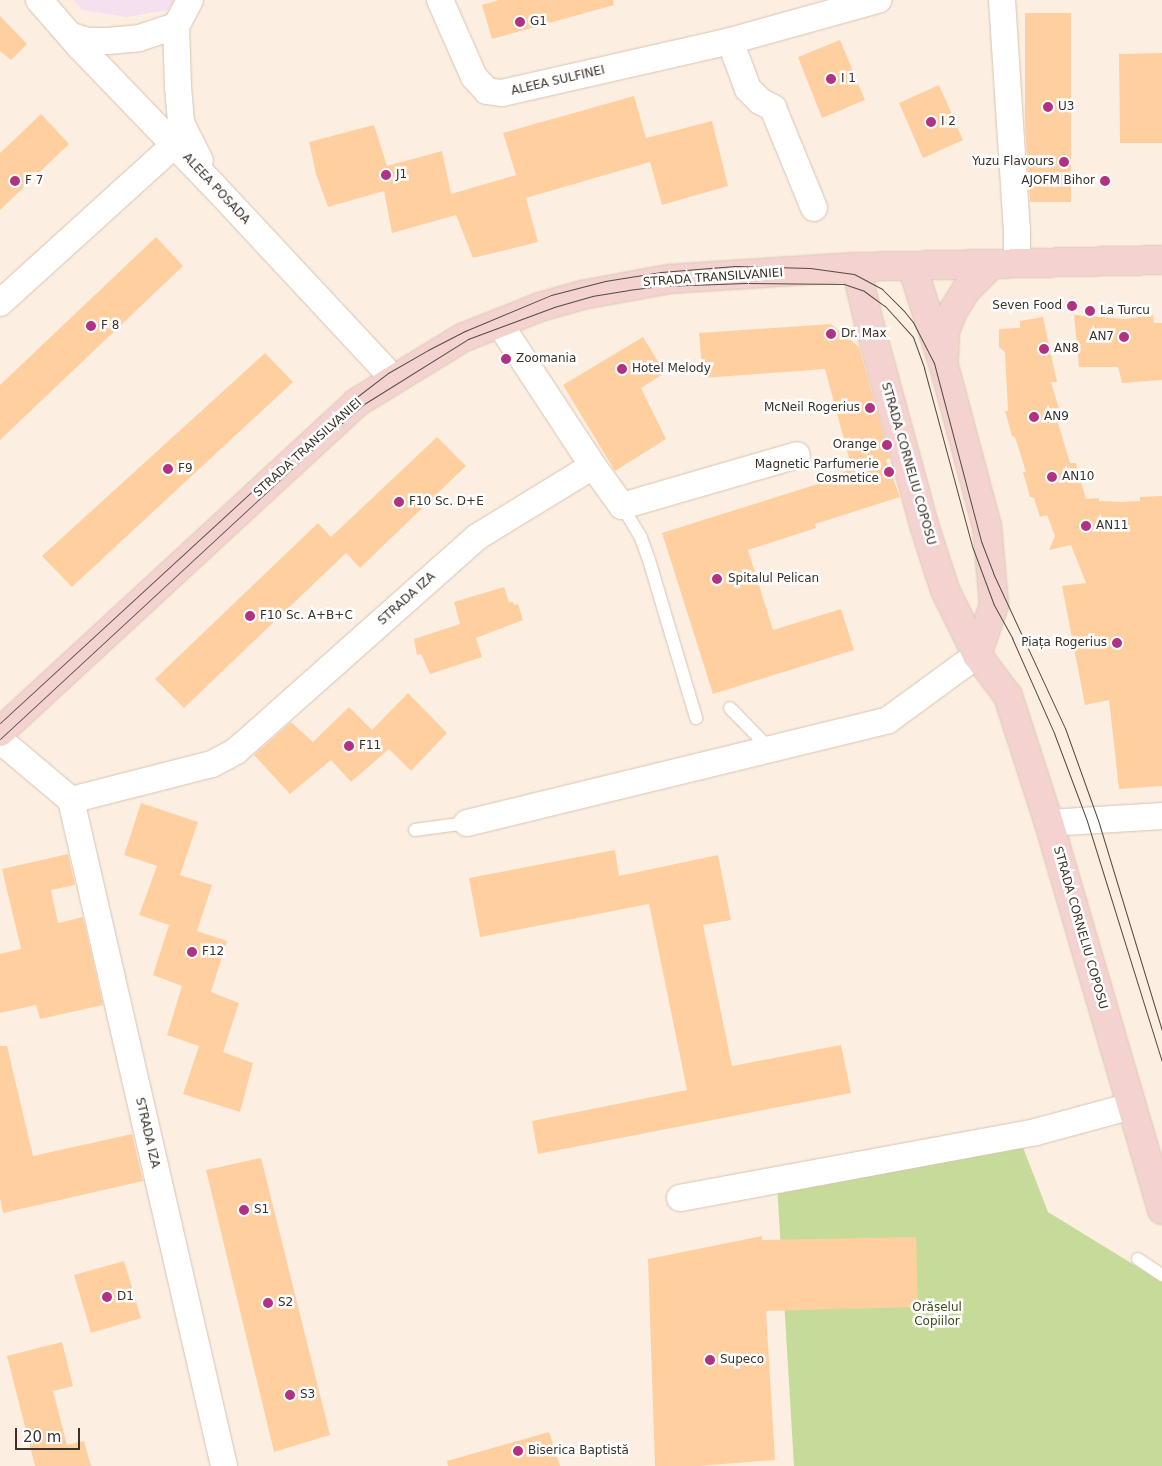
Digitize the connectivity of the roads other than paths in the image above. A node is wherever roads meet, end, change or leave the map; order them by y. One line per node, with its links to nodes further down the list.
1 (39, 0): 7 (street, ALEEA POSADA)
2 (190, 0): 6 (street)
3 (440, 0): 8 (street, ALEEA SULFINEI)
4 (878, 0): 8 (street, ALEEA SULFINEI)
5 (1002, 0): 13 (street)
6 (176, 26): 7 (street); 10 (street)
7 (72, 36): 9 (street, ALEEA POSADA)
8 (730, 41): 11 (street)
9 (174, 145): 10 (street, ALEEA POSADA); 16 (street)
10 (213, 185): 19 (street, ALEEA POSADA)
11 (814, 208)
12 (1162, 260): 13 (main road, STRADA TRANSILVANIEI)
13 (1004, 264): 14 (main road, STRADA TRANSILVANIEI); 18 (main road)
14 (912, 266): 15 (main road, STRADA TRANSILVANIEI); 18 (main road)
15 (856, 267): 17 (main road, STRADA TRANSILVANIEI); 23 (main road, STRADA CORNELIU COPOSU)
16 (0, 304)
17 (499, 323): 19 (main road, STRADA TRANSILVANIEI); 21 (street)
18 (944, 366): 23 (main road)
19 (394, 379): 26 (main road, STRADA TRANSILVANIEI)
20 (797, 454): 22 (street)
21 (593, 466): 22 (street); 29 (street, STRADA IZA)
22 (622, 506): 25 (lane)
23 (977, 655): 28 (street); 32 (main road, STRADA CORNELIU COPOSU)
24 (730, 708): 28 (lane)
25 (696, 718)
26 (0, 732)
27 (0, 740): 29 (street)
28 (771, 750): 31 (street)
29 (71, 800): 39 (street, STRADA IZA)
30 (1162, 816): 32 (street)
31 (467, 823): 33 (lane)
32 (1049, 823): 34 (main road, STRADA CORNELIU COPOSU)
33 (415, 830)
34 (1132, 1106): 35 (street); 36 (main road, STRADA CORNELIU COPOSU)
35 (680, 1198)
36 (1162, 1210)
37 (1138, 1259): 38 (lane)
38 (1162, 1275)
39 (224, 1466)

